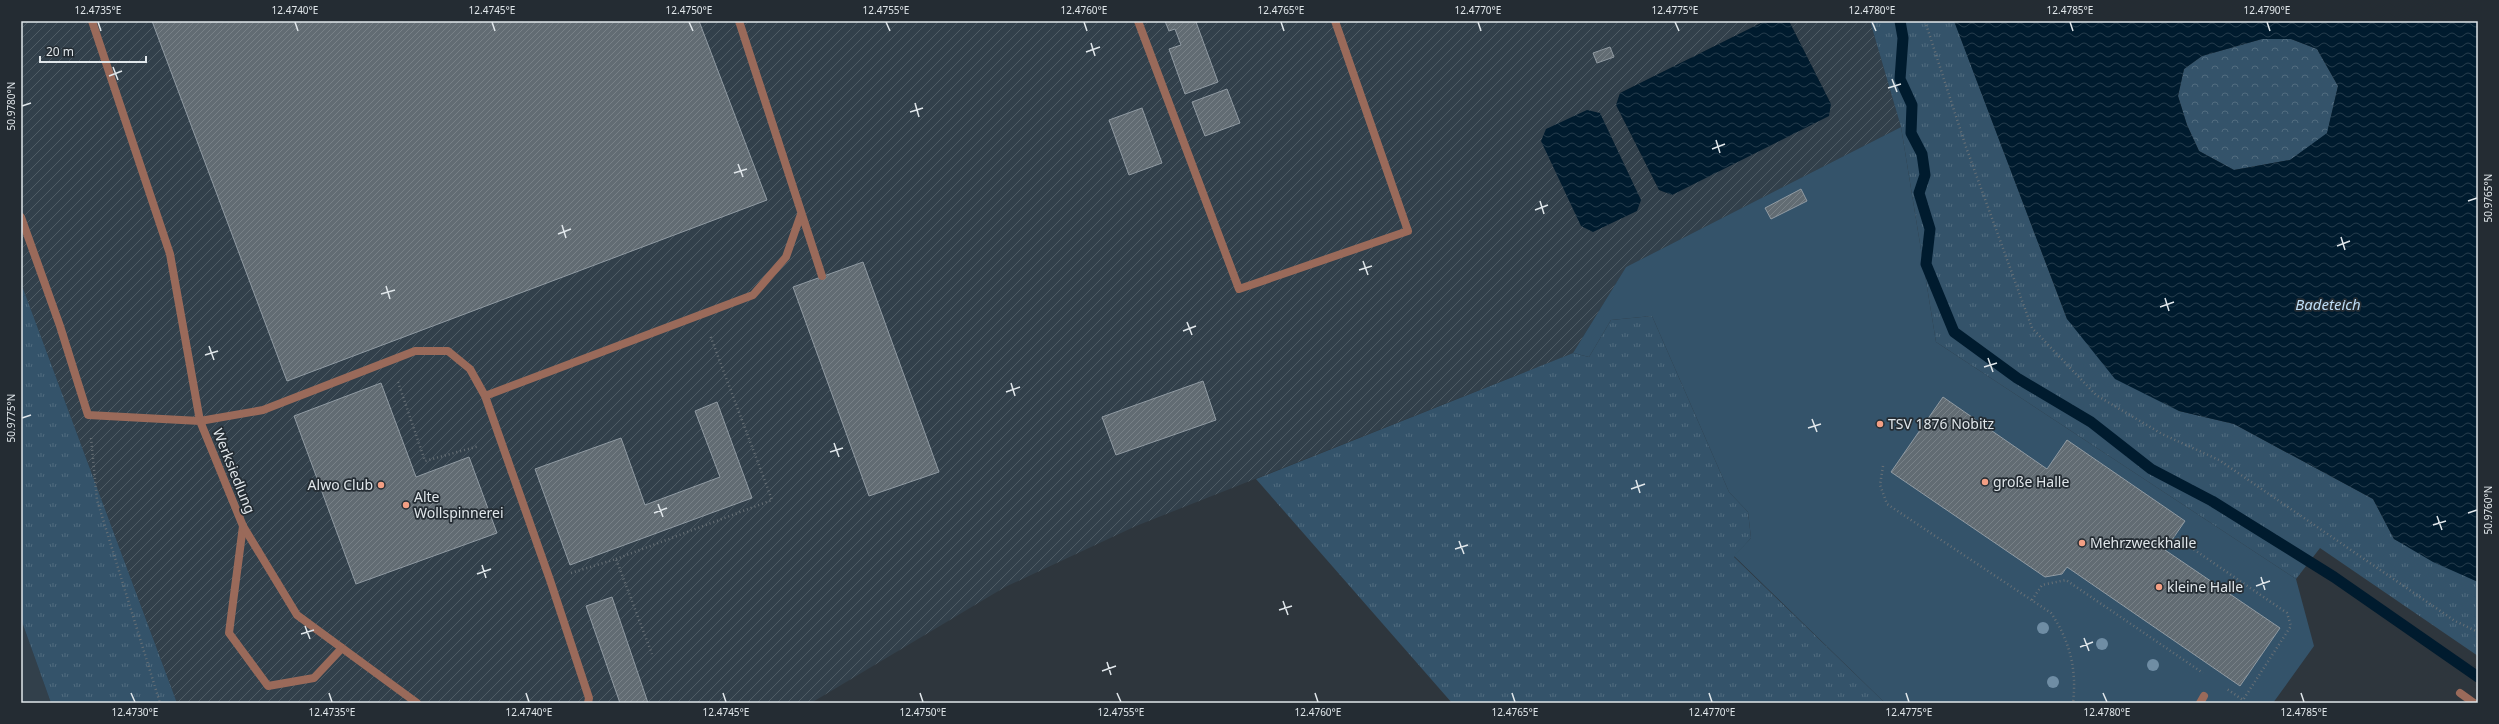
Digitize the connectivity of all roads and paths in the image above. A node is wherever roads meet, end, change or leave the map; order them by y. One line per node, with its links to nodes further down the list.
1 (92, 21): 13 (street)
2 (739, 21): 6 (street)
3 (1138, 21): 4 (street)
4 (1334, 21)
5 (1925, 21): 21 (path)
6 (801, 214): 8 (street); 9 (street)
7 (21, 217): 12 (street)
8 (822, 276)
9 (702, 314): 11 (street); 18 (path)
10 (391, 361): 11 (street); 13 (street); 14 (path)
11 (485, 396): 14 (street)
12 (88, 415): 13 (street, Werksiedlung); 27 (path)
13 (200, 421): 16 (street, Werksiedlung)
14 (501, 441): 19 (street)
15 (1883, 466): 20 (path)
16 (243, 526): 22 (street, Werksiedlung); 22 (street)
17 (2174, 536): 24 (path)
18 (616, 558): 19 (path); 23 (path)
19 (550, 580): 29 (street)
20 (2032, 600): 24 (path); 30 (path)
21 (2478, 632)
22 (342, 648): 28 (street, Werksiedlung)
23 (652, 654)
24 (2215, 681): 26 (path)
25 (2460, 693): 31 (street)
26 (2202, 700)
27 (160, 703)
28 (417, 703)
29 (588, 703)
30 (2073, 703)
31 (2474, 703)

